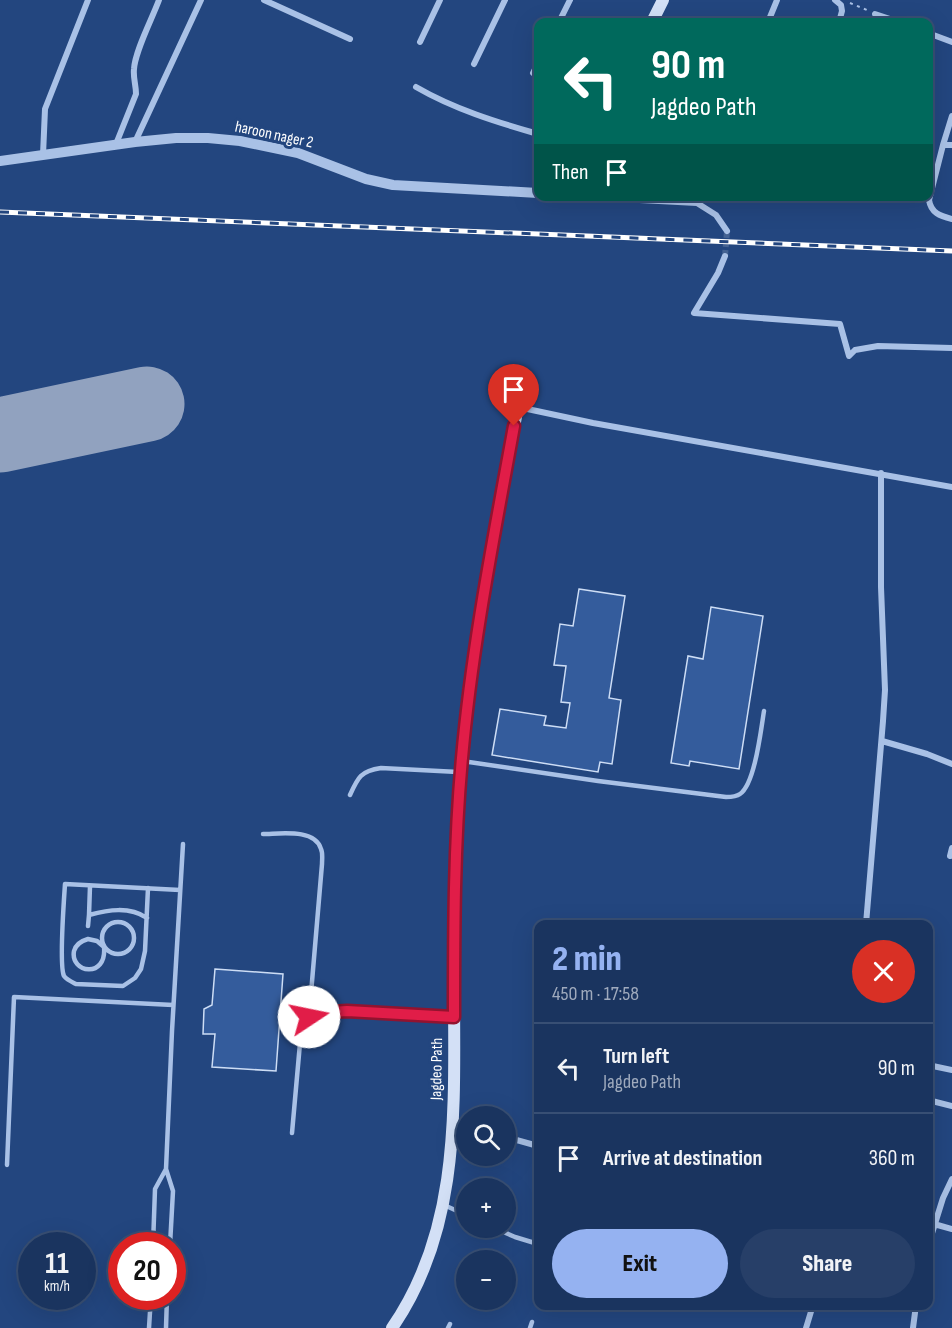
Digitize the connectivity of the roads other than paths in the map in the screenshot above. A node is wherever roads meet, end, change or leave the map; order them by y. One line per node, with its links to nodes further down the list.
1 (88, 0): 29 (street)
2 (159, 0): 26 (street)
3 (201, 0): 25 (street)
4 (264, 0): 18 (street)
5 (440, 0): 19 (street)
6 (505, 0): 21 (street)
7 (570, 0): 12 (street)
8 (663, 0): 13 (main road)
9 (777, 0): 14 (street)
10 (836, 1): 15 (street)
11 (875, 14): 16 (street)
12 (561, 18)
13 (654, 18)
14 (770, 18)
15 (840, 18)
16 (887, 18)
17 (933, 35): 20 (street)
18 (350, 39)
19 (420, 42)
20 (952, 42)
21 (474, 64)
22 (416, 87): 24 (street)
23 (952, 117): 27 (street)
24 (534, 133)
25 (135, 141): 26 (street, haroon nager 2); 32 (street, haroon nager 2)
26 (116, 144): 29 (street, haroon nager 2)
27 (943, 145): 28 (street); 31 (street)
28 (952, 145)
29 (43, 155): 30 (street, haroon nager 2)
30 (0, 161)
31 (933, 184)
32 (534, 193)
33 (658, 201): 36 (street)
34 (929, 201): 35 (street)
35 (952, 219)
36 (728, 231)
37 (725, 256): 38 (street)
38 (952, 348)
39 (518, 407): 40 (street); 45 (main road, Jagdeo Path)
40 (881, 473): 41 (street); 43 (street)
41 (952, 487)
42 (764, 711): 45 (lane)
43 (882, 741): 44 (street); 56 (street)
44 (952, 764)
45 (461, 766): 46 (lane); 63 (main road, Jagdeo Path)
46 (350, 795)
47 (263, 834): 62 (lane)
48 (183, 844): 53 (lane)
49 (952, 848): 50 (street)
50 (950, 856)
51 (90, 886): 52 (lane); 54 (lane); 59 (lane)
52 (148, 888): 53 (lane); 55 (lane)
53 (180, 890): 61 (lane)
54 (89, 915): 55 (lane); 57 (lane)
55 (147, 918): 59 (lane)
56 (866, 920)
57 (88, 927)
58 (134, 942): 59 (lane); 60 (lane); 60 (lane)
59 (146, 943)
60 (104, 947): 60 (lane)
61 (173, 1005): 72 (lane); 76 (lane)
62 (309, 1017): 63 (lane); 70 (lane)
63 (454, 1017): 68 (main road, Jagdeo Path)
64 (933, 1066): 65 (street)
65 (952, 1070)
66 (933, 1101): 67 (street)
67 (952, 1106)
68 (453, 1125): 69 (street); 78 (main road, Jagdeo Path)
69 (456, 1126)
70 (292, 1132)
71 (0, 1137): 72 (lane)
72 (8, 1137): 75 (lane)
73 (516, 1140): 74 (street)
74 (534, 1145)
75 (6, 1165)
76 (166, 1169): 83 (lane); 84 (lane)
77 (952, 1179): 80 (street)
78 (443, 1205): 79 (lane); 94 (main road, Jagdeo Path)
79 (456, 1211)
80 (934, 1224): 81 (street); 82 (street)
81 (933, 1228)
82 (952, 1229)
83 (153, 1232)
84 (171, 1232)
85 (516, 1237): 86 (lane)
86 (534, 1243)
87 (150, 1310): 92 (lane)
88 (167, 1310): 93 (lane)
89 (811, 1310): 96 (street)
90 (915, 1310): 97 (street)
91 (532, 1322): 95 (lane)
92 (149, 1328)
93 (166, 1328)
94 (392, 1328)
95 (530, 1328)
96 (806, 1328)
97 (913, 1328)

